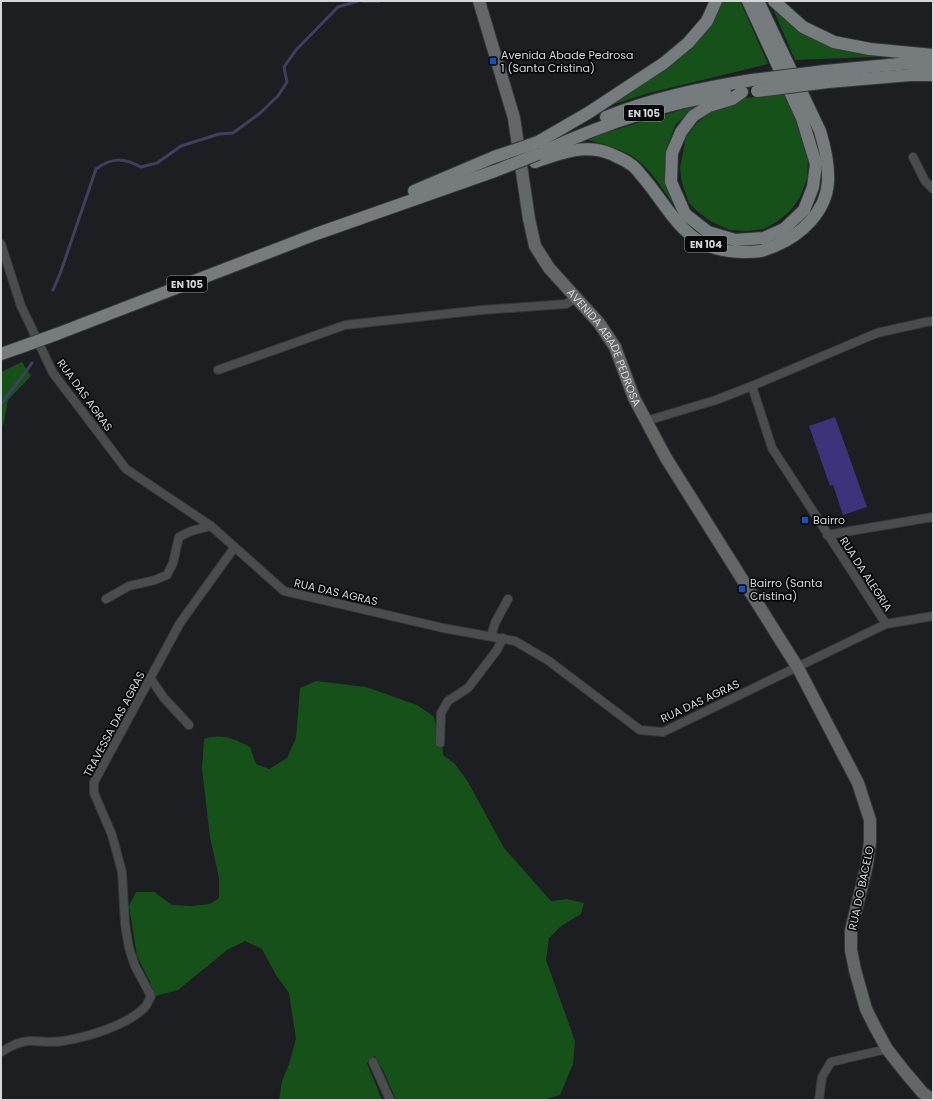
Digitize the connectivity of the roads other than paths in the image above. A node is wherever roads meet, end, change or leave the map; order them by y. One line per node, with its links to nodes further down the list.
1 (479, 1): 18 (street, AVENIDA ABADE PEDROSA)
2 (716, 1): 12 (main road, EN 104)
3 (748, 1): 11 (main road, EN 104)
4 (758, 1): 12 (main road, EN 104)
5 (774, 1): 6 (main road)
6 (933, 55)
7 (933, 64): 9 (main road, EN 105)
8 (933, 75): 9 (main road, EN 105)
9 (826, 77): 10 (main road, EN 105, bridge)
10 (754, 86): 11 (main road, EN 105); 12 (main road, EN 105)
11 (742, 92): 12 (main road, EN 105)
12 (537, 153): 14 (main road, EN 104, bridge); 16 (main road, EN 105, bridge)
13 (914, 157): 15 (street)
14 (495, 171): 16 (main road, EN 105)
15 (933, 189)
16 (316, 234): 20 (main road, EN 105, bridge)
17 (1, 244): 25 (street, RUA DAS AGRAS)
18 (576, 298): 21 (street); 23 (street, AVENIDA ABADE PEDROSA)
19 (933, 322): 22 (street)
20 (1, 354)
21 (218, 370)
22 (752, 386): 23 (street); 26 (street, RUA DA ALEGRIA)
23 (646, 421): 34 (street, AVENIDA ABADE PEDROSA)
24 (933, 517): 26 (street)
25 (211, 526): 27 (street, RUA DAS AGRAS); 28 (street)
26 (827, 535): 31 (street, RUA DA ALEGRIA)
27 (234, 548): 32 (street, RUA DAS AGRAS); 35 (street, TRAVESSA DAS AGRAS)
28 (106, 600)
29 (508, 600): 32 (street)
30 (933, 616): 31 (street, RUA DAS AGRAS)
31 (886, 624): 34 (street, RUA DAS AGRAS)
32 (491, 636): 33 (street, RUA DAS AGRAS)
33 (503, 638): 34 (street, RUA DAS AGRAS); 37 (street)
34 (798, 668): 38 (street, RUA DO BACELO)
35 (150, 679): 36 (street); 39 (street, TRAVESSA DAS AGRAS)
36 (189, 725)
37 (440, 743)
38 (888, 1049): 42 (street); 43 (street, RUA DO BACELO)
39 (1, 1052)
40 (373, 1062): 41 (street)
41 (390, 1100)
42 (819, 1100)
43 (932, 1100)

